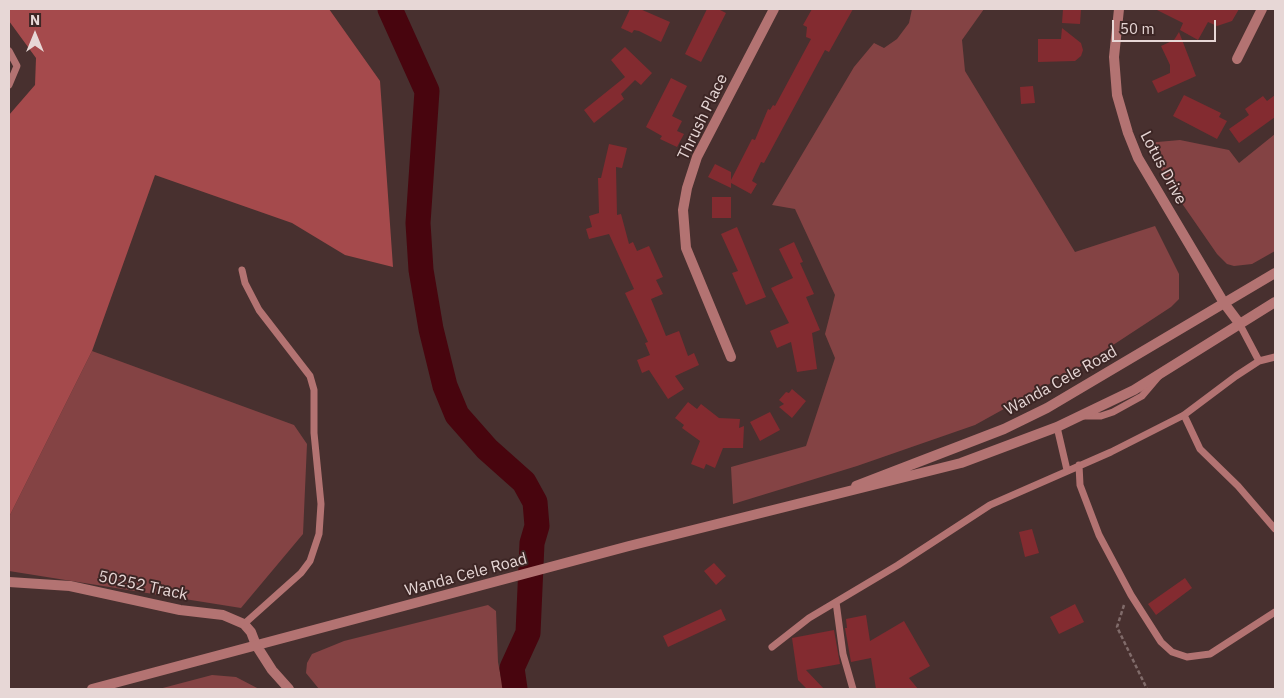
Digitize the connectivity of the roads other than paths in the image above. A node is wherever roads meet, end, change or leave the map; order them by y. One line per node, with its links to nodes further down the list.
1 (774, 9): 12 (street, Thrush Place)
2 (1119, 9): 10 (street, Lotus Drive)
3 (1262, 9): 5 (street)
4 (9, 51): 6 (lane)
5 (1237, 59)
6 (9, 85)
7 (242, 270): 24 (lane)
8 (1275, 273): 10 (street, Wanda Cele Road)
9 (1275, 302): 11 (street, Wanda Cele Road)
10 (1224, 303): 11 (street, Lotus Drive); 19 (street, Wanda Cele Road)
11 (1239, 323): 14 (lane); 16 (street, Wanda Cele Road)
12 (731, 357)
13 (1275, 358): 14 (lane)
14 (1259, 361): 15 (lane)
15 (1184, 415): 17 (lane); 20 (lane)
16 (1057, 427): 18 (lane); 19 (street, Wanda Cele Road)
17 (1078, 465): 18 (lane); 23 (lane)
18 (1067, 470): 22 (lane)
19 (849, 490): 25 (street, Wanda Cele Road)
20 (1275, 529)
21 (9, 582): 24 (street, 50252 Track)
22 (836, 602): 26 (lane); 29 (lane)
23 (1275, 612)
24 (244, 624): 25 (street)
25 (256, 645): 27 (street, Wanda Cele Road); 28 (street)
26 (772, 647)
27 (92, 689)
28 (289, 689)
29 (854, 689)

